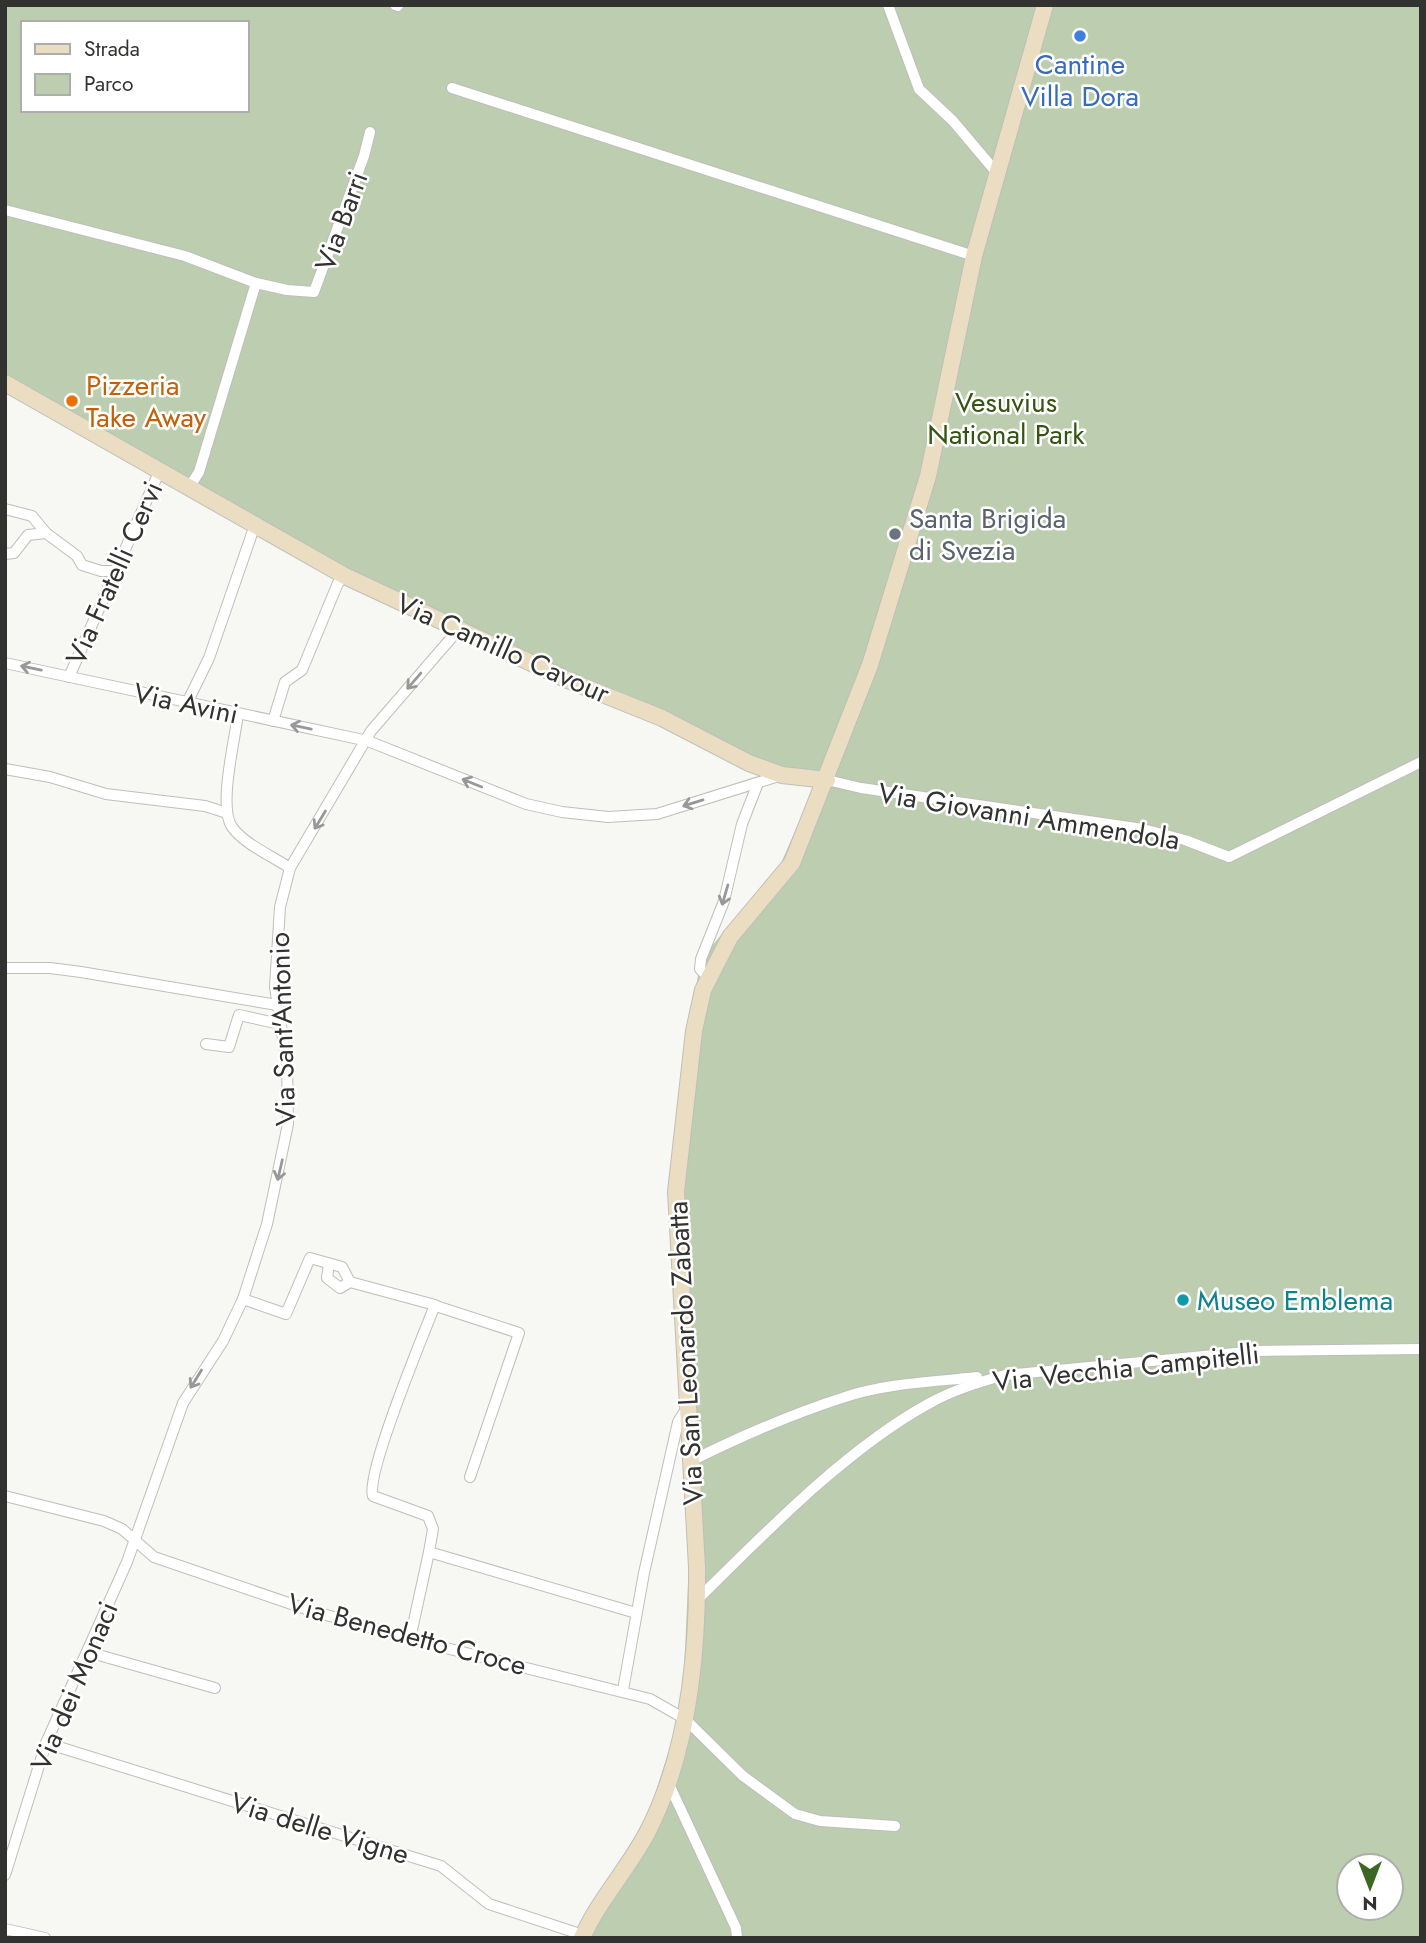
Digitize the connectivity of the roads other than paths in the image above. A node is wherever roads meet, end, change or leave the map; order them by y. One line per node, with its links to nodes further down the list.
1 (888, 5): 5 (street)
2 (1045, 5): 5 (street, Via San Leonardo Zabatta)
3 (452, 88): 7 (street)
4 (370, 132): 8 (street, Via Barri)
5 (996, 172): 7 (street, Via San Leonardo Zabatta)
6 (5, 210): 8 (street)
7 (974, 256): 28 (street, Via San Leonardo Zabatta)
8 (256, 283): 11 (street)
9 (5, 383): 10 (street, Via Camillo Cavour)
10 (160, 470): 11 (street, Via Camillo Cavour); 16 (street, Via Fratelli Cervi)
11 (190, 486): 13 (street, Via Camillo Cavour)
12 (5, 509): 14 (street)
13 (256, 522): 17 (street, Via Camillo Cavour); 21 (street)
14 (46, 533): 15 (street); 16 (street)
15 (5, 554)
16 (115, 571): 20 (street, Via Fratelli Cervi)
17 (345, 576): 18 (street, Via Camillo Cavour); 23 (street)
18 (459, 629): 24 (street, Via Sant'Antonio, one-way to 24); 27 (street, Via Camillo Cavour)
19 (5, 663): 20 (street, Via Avini, one-way to 19)
20 (69, 677): 21 (street, Via Avini)
21 (187, 703): 22 (street, Via Avini)
22 (238, 714): 23 (street, Via Avini); 30 (street)
23 (273, 721): 24 (street, Via Avini, one-way to 23)
24 (368, 741): 29 (street, Via Avini, one-way to 24); 31 (street, Via Sant'Antonio, one-way to 31)
25 (1421, 762): 28 (street, Via Giovanni Ammendola)
26 (5, 769): 30 (street)
27 (782, 775): 28 (street, Via Camillo Cavour); 29 (street, Via Avini)
28 (827, 780): 33 (street, Via San Leonardo Zabatta)
29 (758, 782): 33 (street, one-way to 33)
30 (227, 813): 31 (street)
31 (290, 868): 34 (street, Via Sant'Antonio)
32 (5, 968): 34 (street)
33 (708, 976): 43 (street, Via San Leonardo Zabatta)
34 (277, 1005): 35 (street, Via Sant'Antonio)
35 (280, 1024): 36 (street); 39 (street, Via Sant'Antonio, one-way to 39)
36 (206, 1044)
37 (329, 1264): 38 (street); 38 (street); 39 (street)
38 (350, 1282): 48 (street)
39 (243, 1299): 47 (street, Via Sant'Antonio, one-way to 47)
40 (436, 1306): 45 (street)
41 (1421, 1349): 42 (street, Via Vecchia Campitelli)
42 (1004, 1375): 44 (street); 49 (street, Via Vecchia Campitelli)
43 (689, 1412): 44 (street, Via San Leonardo Zabatta); 50 (street)
44 (691, 1461): 49 (street, Via San Leonardo Zabatta)
45 (470, 1477)
46 (5, 1496): 47 (street, Via Benedetto Croce)
47 (135, 1538): 51 (street, Via Benedetto Croce); 52 (street, Via dei Monaci)
48 (429, 1552): 50 (street); 51 (street)
49 (698, 1599): 55 (street, Via San Leonardo Zabatta)
50 (636, 1613): 54 (street)
51 (410, 1639): 54 (street, Via Benedetto Croce)
52 (88, 1652): 53 (street); 56 (street, Via dei Monaci)
53 (215, 1688)
54 (623, 1690): 55 (street, Via Benedetto Croce)
55 (685, 1718): 57 (street, Via San Leonardo Zabatta); 58 (street, Via Benedetto Croce)
56 (46, 1743): 59 (street, Via dei Monaci); 61 (street, Via delle Vigne)
57 (668, 1782): 61 (street, Via San Leonardo Zabatta); 63 (street)
58 (895, 1825)
59 (5, 1875)
60 (5, 1929): 62 (street)
61 (582, 1936)
62 (45, 1938)
63 (737, 1938)

